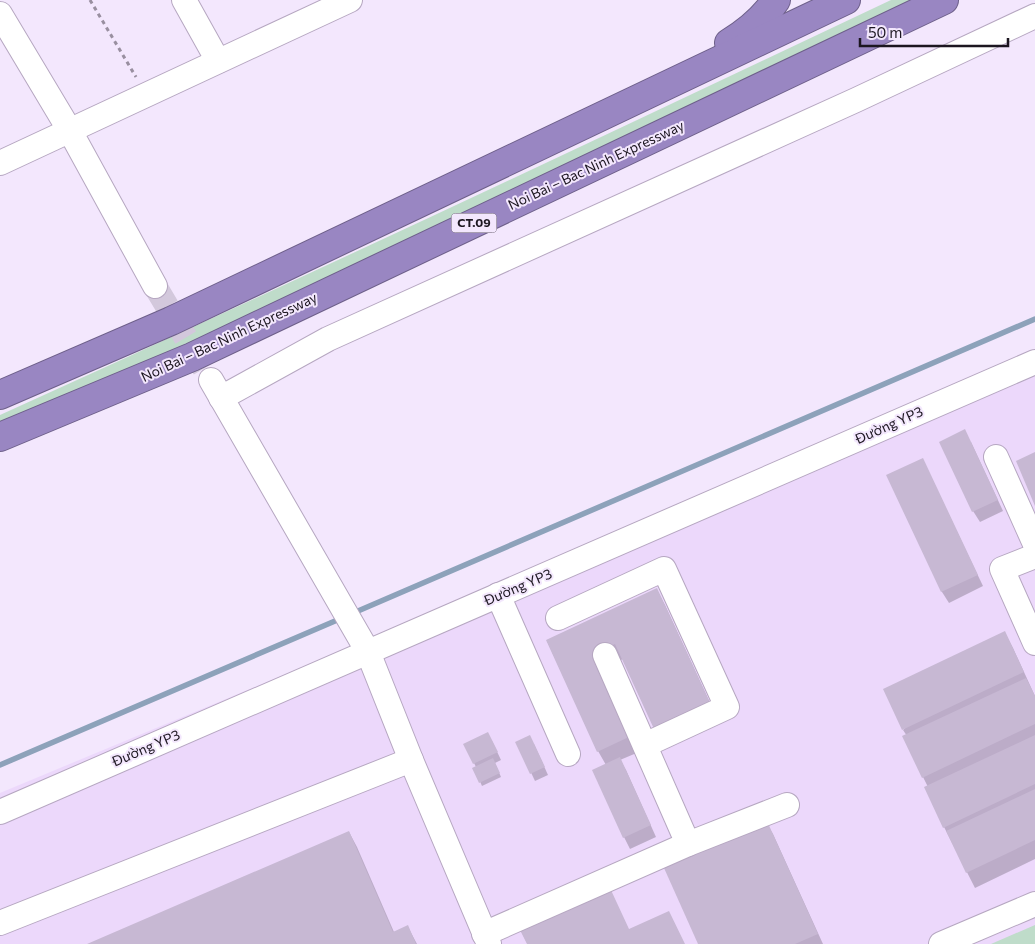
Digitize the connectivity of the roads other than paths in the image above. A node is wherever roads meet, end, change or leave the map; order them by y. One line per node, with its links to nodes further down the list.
1 (184, 0): 8 (street)
2 (350, 0): 8 (street)
3 (776, 0): 10 (highway)
4 (846, 0): 10 (highway)
5 (944, 0): 15 (highway, Noi Bai – Bac Ninh Expressway / CT.09)
6 (0, 14): 9 (street)
7 (1035, 16): 22 (street)
8 (218, 61): 9 (street)
9 (70, 131): 11 (street); 12 (street)
10 (530, 150): 14 (highway)
11 (0, 163)
12 (155, 286)
13 (1035, 362): 19 (street, Đường YP3)
14 (0, 395)
15 (0, 437)
16 (996, 457): 17 (street)
17 (1035, 544)
18 (1035, 556): 21 (street)
19 (498, 596): 22 (street, Đường YP3); 25 (street)
20 (558, 618): 24 (street)
21 (1035, 642)
22 (368, 652): 26 (street); 28 (street, Đường YP3)
23 (605, 655): 24 (street)
24 (644, 745): 29 (street)
25 (568, 754)
26 (412, 760): 31 (street); 32 (street)
27 (787, 804): 29 (street)
28 (0, 812)
29 (688, 844): 32 (street)
30 (1035, 904): 33 (street)
31 (0, 923)
32 (486, 939)
33 (941, 944)

